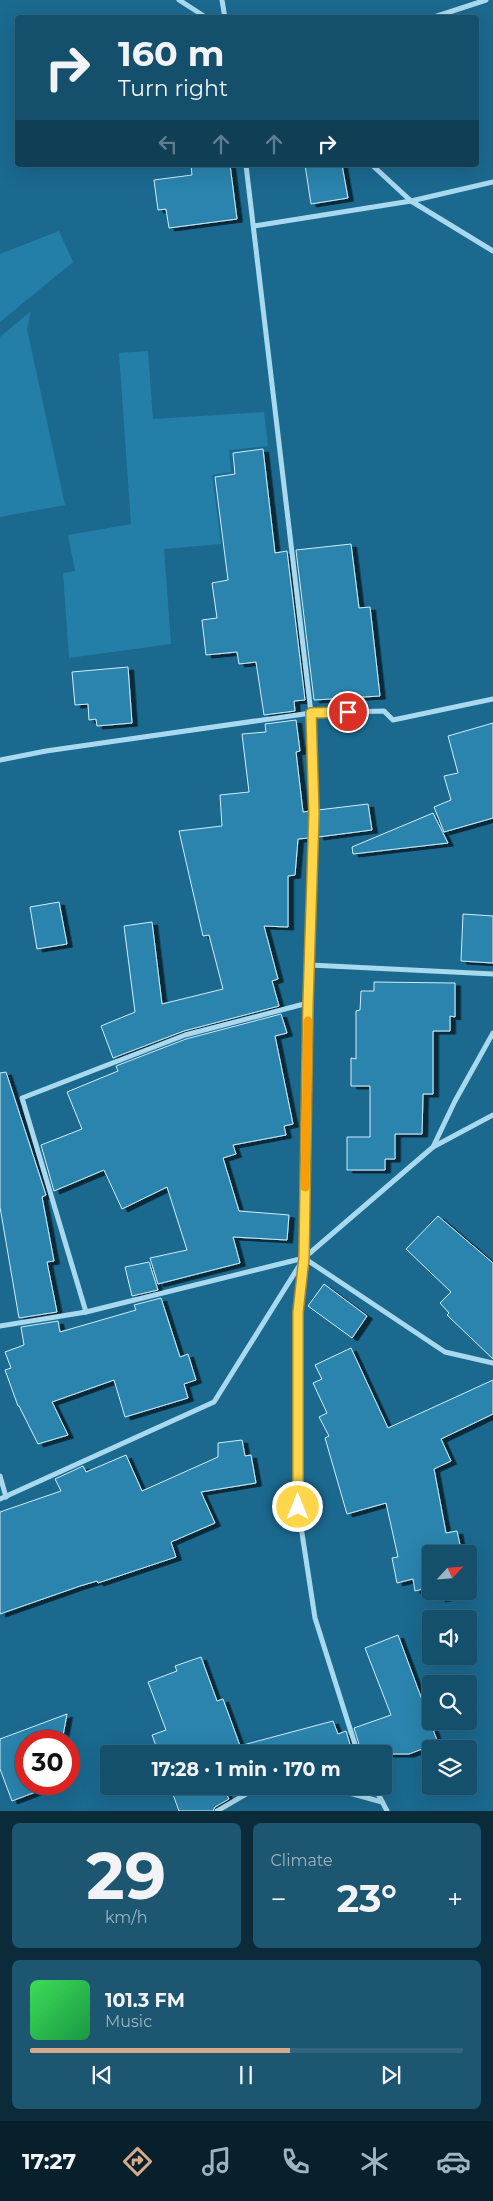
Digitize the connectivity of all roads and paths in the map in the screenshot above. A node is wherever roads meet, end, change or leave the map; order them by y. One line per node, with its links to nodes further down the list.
1 (179, 0): 4 (street)
2 (222, 0): 5 (street)
3 (486, 0): 6 (street)
4 (202, 15)
5 (224, 15)
6 (440, 15)
7 (246, 167): 11 (street)
8 (374, 167): 10 (street)
9 (493, 182): 10 (street)
10 (411, 201): 11 (street); 12 (street)
11 (254, 226): 14 (street)
12 (493, 251)
13 (493, 699): 14 (street)
14 (311, 713): 15 (street); 16 (street)
15 (0, 760)
16 (310, 965): 17 (street); 18 (street)
17 (493, 974)
18 (308, 1003): 22 (street); 23 (street)
19 (493, 1033): 21 (street)
20 (493, 1115): 21 (street)
21 (433, 1147): 22 (street)
22 (304, 1258): 23 (street); 25 (street); 27 (street); 29 (street)
23 (86, 1312): 24 (street)
24 (0, 1326)
25 (493, 1363)
26 (0, 1476): 27 (street)
27 (6, 1497): 28 (street)
28 (0, 1499)
29 (355, 1745)
30 (245, 1795): 34 (street)
31 (357, 1795): 33 (street)
32 (378, 1795): 33 (street)
33 (382, 1802): 35 (street)
34 (217, 1811)
35 (386, 1811)

